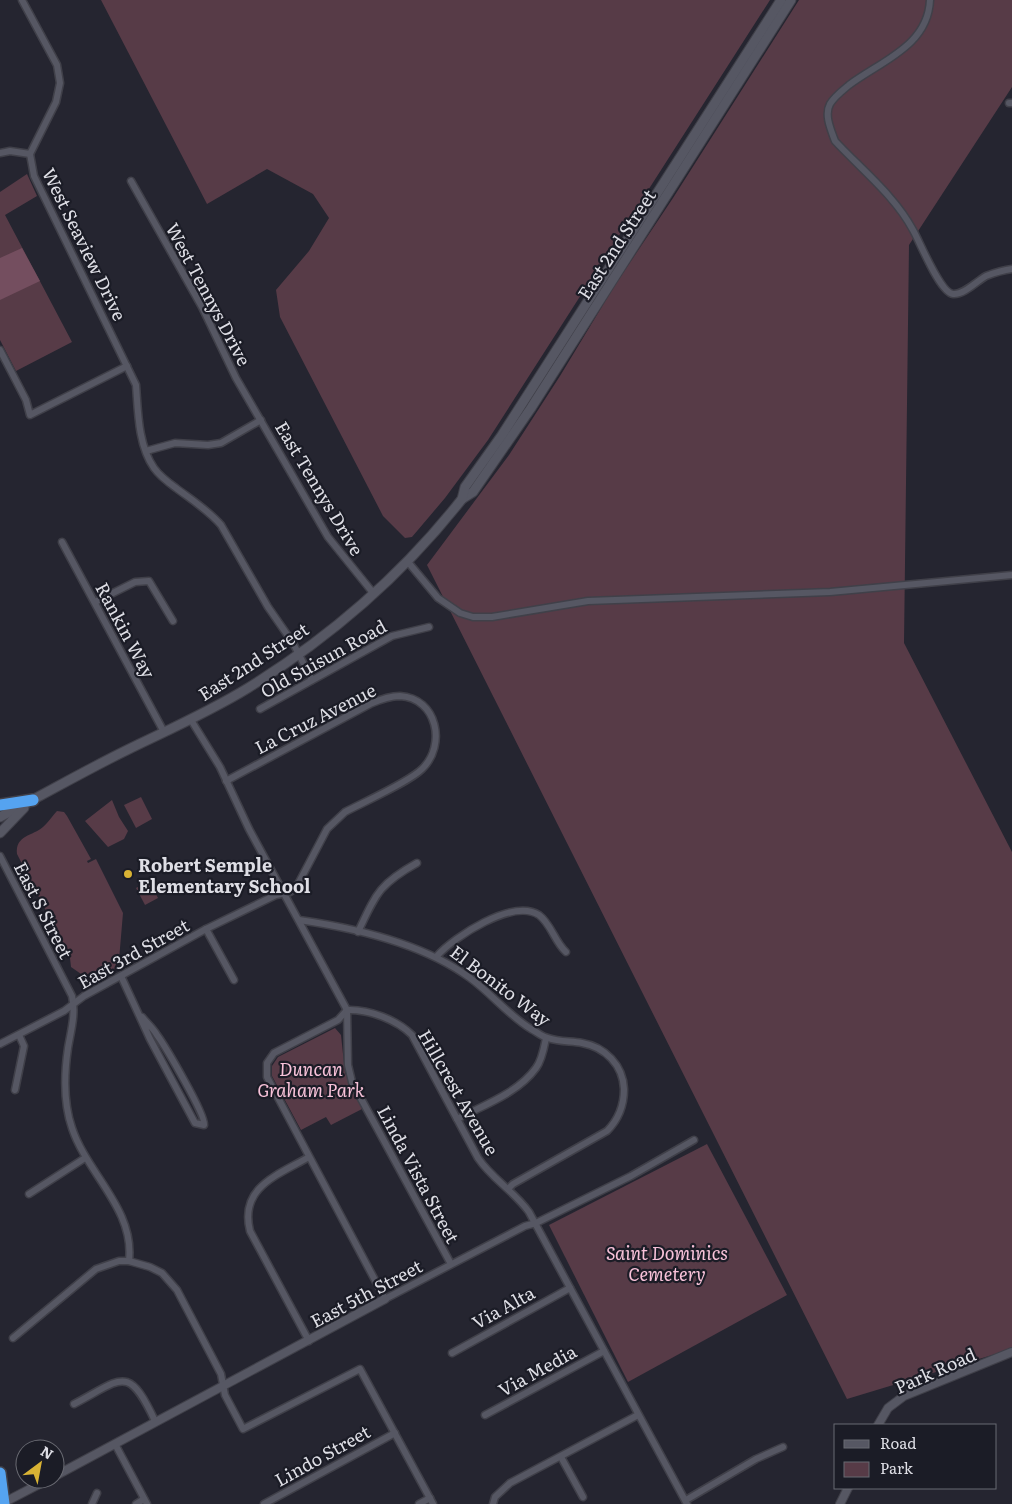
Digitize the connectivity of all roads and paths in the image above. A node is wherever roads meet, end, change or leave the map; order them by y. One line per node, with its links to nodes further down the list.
1 (22, 0): 6 (street, West Seaview Drive)
2 (780, 0): 13 (main road, East 2nd Street)
3 (791, 0): 13 (main road, East 2nd Street)
4 (930, 0): 8 (street)
5 (0, 153): 6 (street)
6 (30, 154): 10 (street, West Seaview Drive)
7 (131, 181): 11 (street, West Tennys Drive)
8 (1012, 269)
9 (0, 350): 10 (street)
10 (127, 366): 12 (street, West Seaview Drive)
11 (261, 420): 12 (street); 17 (street, East Tennys Drive)
12 (146, 451): 21 (street, West Seaview Drive)
13 (462, 498): 15 (main road, East 2nd Street)
14 (62, 542): 18 (street, Rankin Way)
15 (408, 562): 16 (street); 17 (main road, East 2nd Street)
16 (1012, 575)
17 (374, 594): 21 (main road, East 2nd Street)
18 (95, 602): 19 (street); 25 (street, Rankin Way)
19 (173, 621)
20 (429, 627): 22 (street, Old Suisun Road)
21 (298, 653): 22 (street, West Seaview Drive); 24 (main road, East 2nd Street)
22 (312, 680): 23 (street, Old Suisun Road)
23 (260, 709)
24 (191, 720): 25 (main road, East 2nd Street); 26 (street)
25 (164, 732): 27 (main road, East 2nd Street)
26 (226, 780): 33 (street); 33 (street, La Cruz Avenue)
27 (33, 800): 28 (highway); 29 (main road, East 2nd Street); 30 (main road)
28 (0, 805)
29 (0, 817)
30 (0, 833)
31 (0, 856): 41 (street, East S Street)
32 (417, 863): 36 (street)
33 (284, 894): 34 (street); 35 (street, East 3rd Street)
34 (299, 920): 36 (street, El Bonito Way); 42 (street)
35 (206, 929): 39 (street, East 3rd Street); 40 (street)
36 (358, 932): 38 (street, El Bonito Way)
37 (566, 952): 38 (street)
38 (437, 956): 45 (street, El Bonito Way)
39 (121, 976): 41 (street, East 3rd Street); 43 (street)
40 (234, 980)
41 (74, 1004): 44 (street, East 3rd Street); 51 (street)
42 (347, 1010): 48 (street, Hillcrest Avenue); 50 (street); 56 (street, Linda Vista Street)
43 (142, 1017): 43 (street)
44 (19, 1035): 46 (street, East 3rd Street); 47 (street)
45 (546, 1038): 48 (street); 52 (street, El Bonito Way)
46 (0, 1044)
47 (15, 1090)
48 (457, 1119): 52 (street, Hillcrest Avenue)
49 (694, 1140): 54 (street, East 5th Street)
50 (309, 1157): 58 (street); 60 (street)
51 (84, 1158): 53 (street); 55 (street)
52 (509, 1188): 54 (street, Hillcrest Avenue)
53 (29, 1194)
54 (536, 1223): 56 (street, East 5th Street); 57 (street, Hillcrest Avenue)
55 (129, 1261): 59 (street); 64 (street)
56 (451, 1264): 58 (street, East 5th Street)
57 (570, 1288): 61 (street, Hillcrest Avenue); 63 (street, Via Alta)
58 (386, 1300): 60 (street, East 5th Street)
59 (13, 1338)
60 (309, 1341): 64 (street, East 5th Street)
61 (604, 1351): 66 (street, Via Media); 67 (street, Hillcrest Avenue)
62 (1012, 1352): 69 (street, Park Road)
63 (452, 1353)
64 (223, 1386): 68 (street, East 5th Street); 70 (street)
65 (74, 1404): 68 (street)
66 (485, 1415)
67 (638, 1415): 73 (street); 82 (street, Hillcrest Avenue)
68 (155, 1421): 71 (street, East 5th Street)
69 (879, 1424)
70 (395, 1433): 80 (street); 86 (street, Lindo Street)
71 (115, 1444): 74 (street, East 5th Street); 81 (street)
72 (783, 1447): 82 (street)
73 (561, 1457): 79 (street); 88 (street)
74 (65, 1471)
75 (0, 1474): 83 (highway)
76 (30, 1489): 83 (street)
77 (848, 1489): 89 (street)
78 (97, 1493): 84 (street)
79 (583, 1497)
80 (431, 1501): 87 (street)
81 (146, 1502): 85 (street)
82 (686, 1502)
83 (3, 1504)
84 (92, 1504)
85 (136, 1504)
86 (264, 1504)
87 (419, 1504)
88 (492, 1504)
89 (840, 1504)

